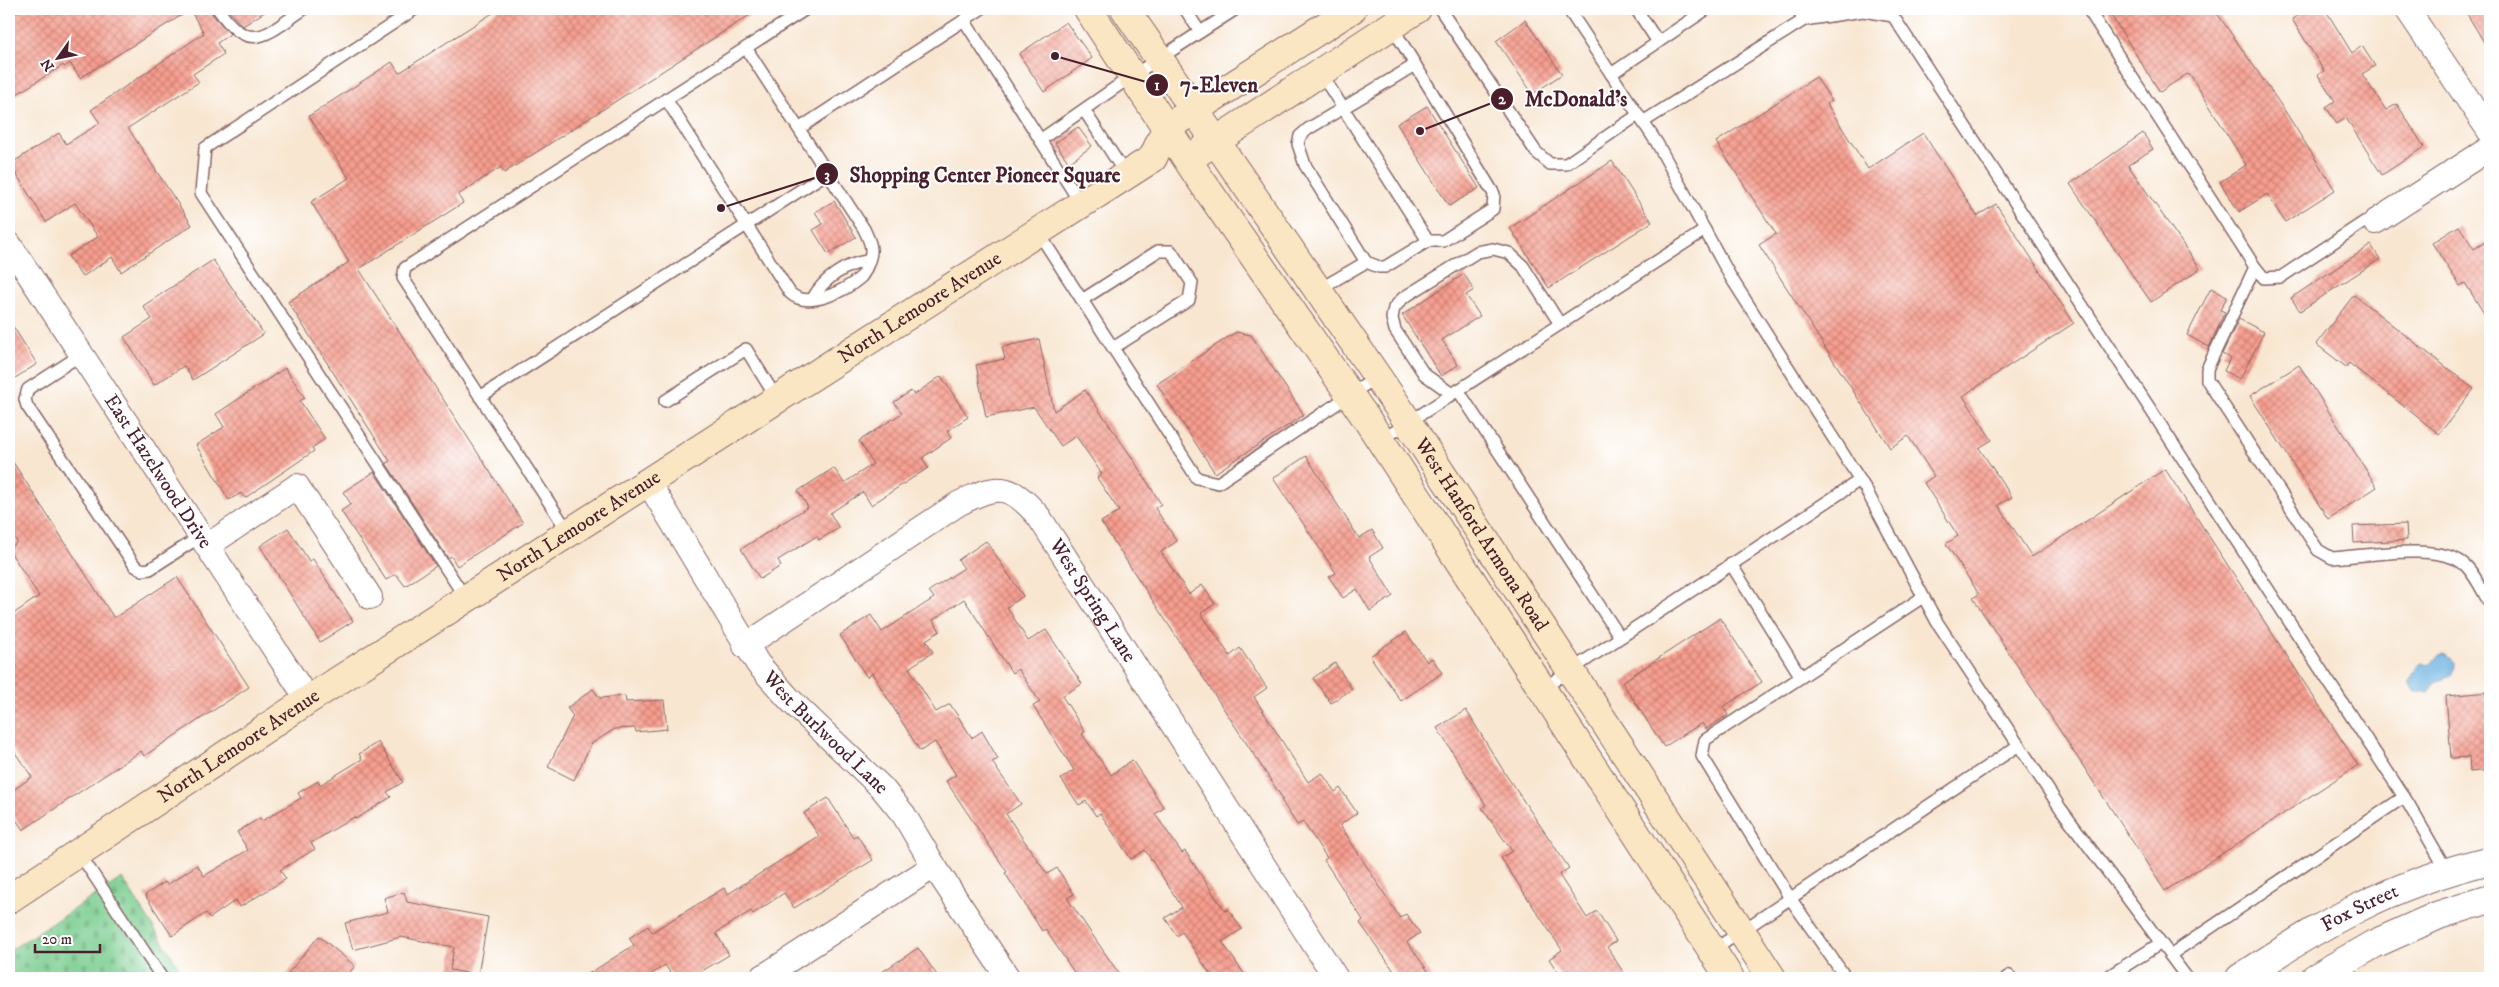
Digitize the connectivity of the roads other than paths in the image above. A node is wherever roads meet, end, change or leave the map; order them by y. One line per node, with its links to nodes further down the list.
1 (218, 9): 2 (lane)
2 (304, 9)
3 (415, 9): 75 (lane)
4 (806, 9): 24 (lane)
5 (981, 9): 19 (lane)
6 (1088, 9): 29 (main road, West Hanford Armona Road)
7 (1125, 9): 25 (main road, West Hanford Armona Road)
8 (1185, 9): 22 (lane)
9 (1236, 9): 22 (lane)
10 (1352, 9): 31 (main road)
11 (1417, 9): 21 (main road)
12 (1440, 9): 34 (lane)
13 (1568, 9): 28 (lane)
14 (1636, 9): 23 (lane)
15 (1707, 9): 23 (lane)
16 (1797, 9): 20 (lane)
17 (2088, 9): 53 (lane)
18 (2407, 9): 37 (street)
19 (964, 20): 35 (lane); 38 (lane)
20 (1804, 20): 34 (lane); 84 (lane)
21 (1391, 25): 26 (lane); 27 (main road)
22 (1200, 32): 25 (lane)
23 (1658, 42): 28 (lane)
24 (746, 48): 30 (lane); 35 (lane)
25 (1158, 59): 29 (lane); 31 (main road, West Hanford Armona Road)
26 (1415, 65): 32 (lane); 50 (lane)
27 (1320, 72): 32 (lane); 39 (main road)
28 (1611, 74): 34 (lane)
29 (1132, 76): 33 (lane); 36 (main road, West Hanford Armona Road)
30 (666, 99): 47 (lane); 63 (lane)
31 (1188, 104): 36 (main road); 39 (main road, West Hanford Armona Road)
32 (1343, 109): 50 (lane); 52 (lane)
33 (1084, 110): 38 (lane); 44 (lane)
34 (1641, 119): 48 (lane)
35 (800, 128): 43 (lane)
36 (1166, 128): 41 (main road); 42 (main road, West Hanford Armona Road)
37 (2490, 132)
38 (1040, 140): 45 (lane)
39 (1214, 141): 42 (main road); 54 (main road, West Hanford Armona Road)
40 (2490, 148): 46 (street)
41 (1153, 158): 42 (main road); 44 (main road, North Lemoore Avenue)
42 (1192, 167): 56 (main road, West Hanford Armona Road)
43 (827, 172): 47 (lane); 47 (lane)
44 (1126, 175): 45 (main road, North Lemoore Avenue)
45 (1081, 204): 49 (main road, North Lemoore Avenue)
46 (2375, 222): 53 (lane)
47 (747, 224): 63 (lane)
48 (1705, 230): 57 (lane); 68 (lane)
49 (1038, 231): 55 (lane); 64 (main road, North Lemoore Avenue)
50 (1428, 241): 52 (lane)
51 (9, 244): 59 (street, East Hazelwood Drive)
52 (1366, 262): 54 (lane)
53 (2255, 267): 76 (lane)
54 (1317, 290): 56 (main road); 60 (main road, West Hanford Armona Road)
55 (1082, 300): 58 (lane); 58 (lane)
56 (1288, 308): 62 (main road, West Hanford Armona Road)
57 (1560, 324): 61 (lane); 61 (lane)
58 (1113, 348): 62 (lane)
59 (82, 354): 71 (street, East Hazelwood Drive); 71 (lane)
60 (1377, 377): 62 (lane); 66 (main road, West Hanford Armona Road)
61 (1455, 392): 66 (lane); 77 (lane)
62 (1350, 396): 67 (main road, West Hanford Armona Road)
63 (480, 397): 70 (lane)
64 (777, 399): 65 (lane); 69 (main road, North Lemoore Avenue)
65 (665, 401)
66 (1408, 423): 67 (lane); 79 (main road, West Hanford Armona Road)
67 (1380, 441): 81 (main road, West Hanford Armona Road)
68 (1860, 480): 72 (lane); 73 (lane)
69 (648, 482): 70 (main road, North Lemoore Avenue); 78 (street, West Burlwood Lane)
70 (568, 533): 75 (main road, North Lemoore Avenue)
71 (204, 541): 74 (street); 82 (street, East Hazelwood Drive)
72 (1731, 564): 77 (lane); 80 (lane)
73 (1924, 597): 80 (lane); 83 (lane)
74 (370, 598)
75 (466, 599): 82 (main road, North Lemoore Avenue)
76 (2490, 604)
77 (1620, 637): 79 (lane)
78 (745, 646): 87 (street, West Burlwood Lane); 99 (street, West Spring Lane)
79 (1571, 669): 81 (lane); 92 (main road, West Hanford Armona Road)
80 (1801, 677): 90 (lane)
81 (1542, 689): 94 (main road, West Hanford Armona Road)
82 (308, 700): 85 (main road, North Lemoore Avenue)
83 (2019, 745): 90 (lane); 93 (lane)
84 (2404, 797): 88 (lane); 95 (lane)
85 (79, 852): 89 (main road, North Lemoore Avenue); 96 (lane)
86 (2490, 860): 88 (street, Fox Street)
87 (934, 866): 97 (street); 98 (street, West Burlwood Lane)
88 (2448, 873): 107 (street, Fox Street)
89 (11, 894)
90 (1790, 898): 92 (lane); 102 (lane)
91 (2490, 899): 108 (street, Fox Street)
92 (1742, 930): 94 (lane); 101 (main road, West Hanford Armona Road)
93 (2160, 943): 95 (lane); 105 (lane)
94 (1712, 951): 100 (main road, West Hanford Armona Road)
95 (2170, 955): 106 (lane)
96 (162, 978)
97 (761, 978)
98 (1008, 978)
99 (1336, 978)
100 (1730, 978)
101 (1772, 978)
102 (1846, 978)
103 (2006, 978): 104 (lane)
104 (2011, 978)
105 (2106, 978)
106 (2187, 978)
107 (2240, 978)
108 (2315, 978)

